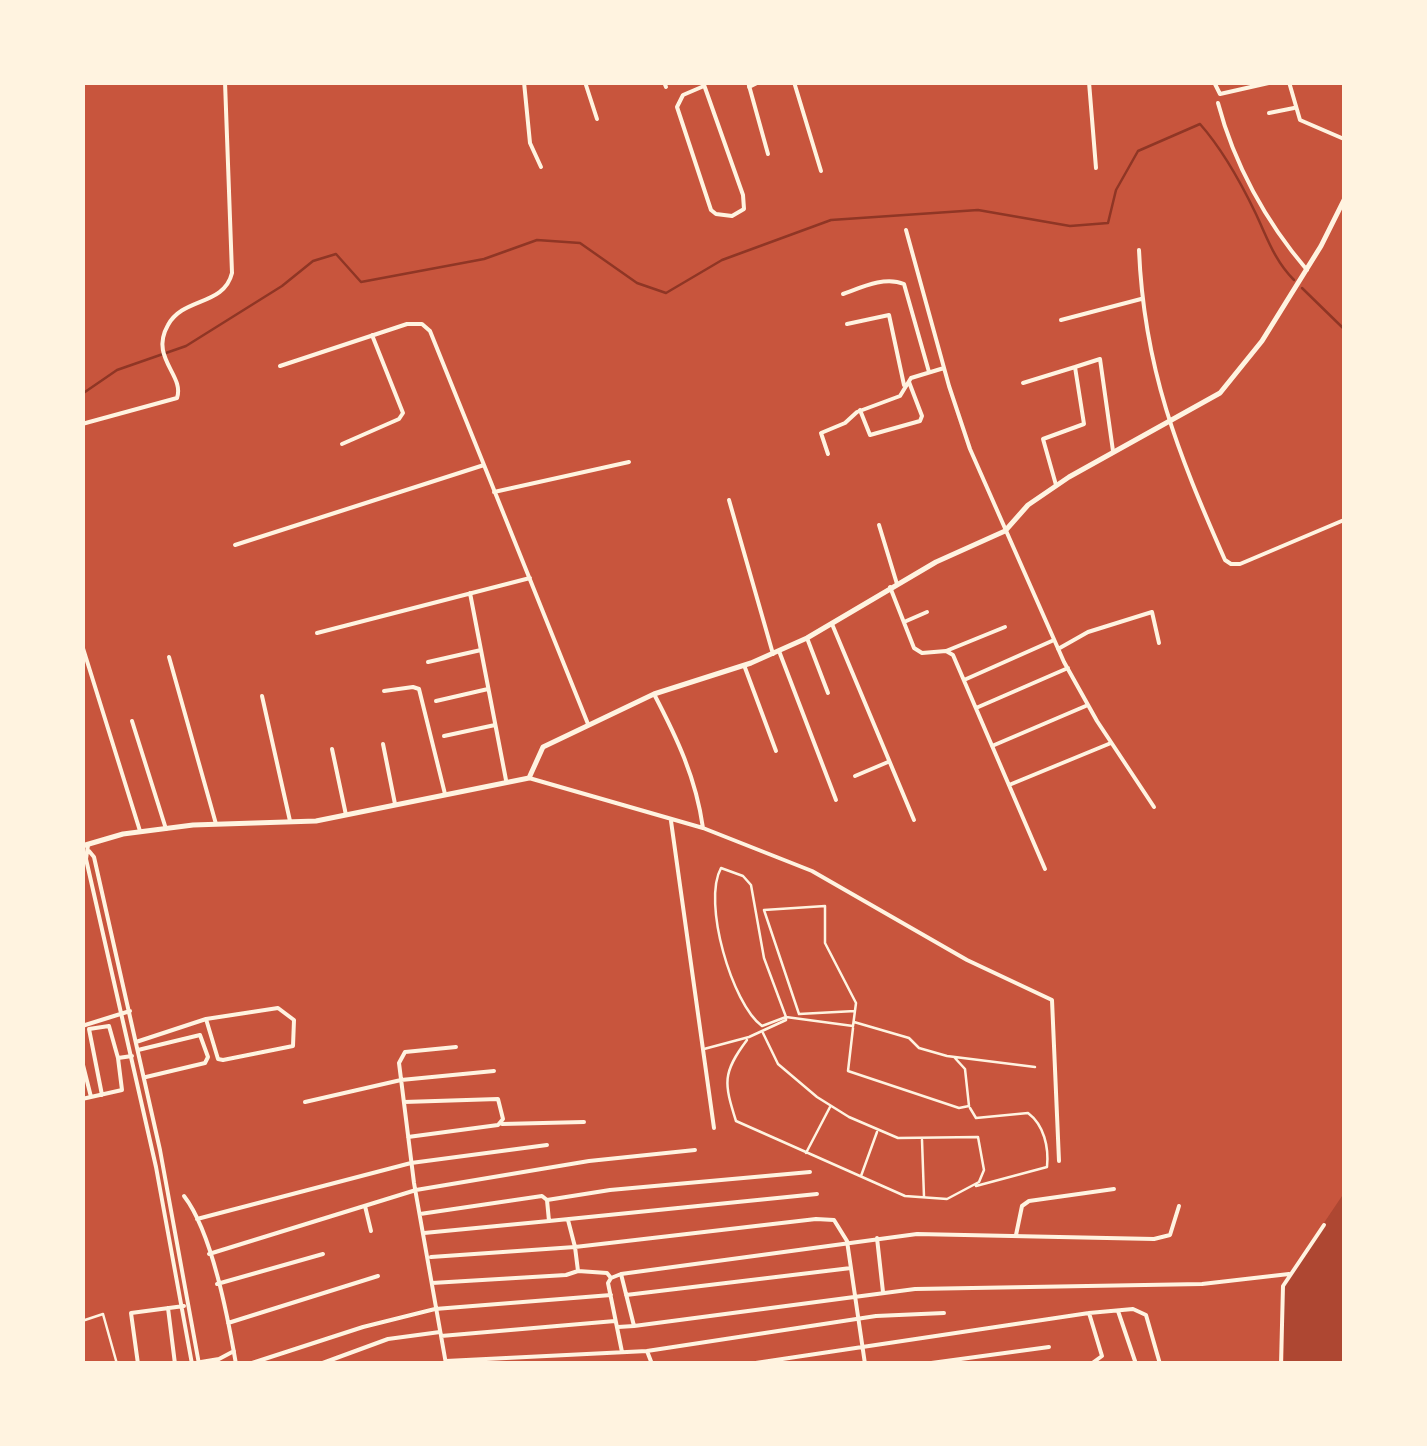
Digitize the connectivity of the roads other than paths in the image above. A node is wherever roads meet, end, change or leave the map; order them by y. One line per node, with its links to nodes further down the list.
1 (225, 82): 38 (street)
2 (524, 82): 18 (street)
3 (585, 82): 15 (street)
4 (759, 82): 11 (street)
5 (794, 82): 20 (street)
6 (1089, 82): 19 (street)
7 (1214, 82): 8 (street)
8 (1274, 82)
9 (1290, 82): 13 (street)
10 (703, 84): 10 (street)
11 (748, 85): 17 (street)
12 (1218, 103): 24 (street)
13 (1294, 108): 14 (street); 16 (street)
14 (1268, 113)
15 (597, 118)
16 (1344, 138)
17 (768, 154)
18 (541, 168)
19 (1096, 168)
20 (821, 171)
21 (1344, 200): 24 (street)
22 (906, 230): 32 (street)
23 (1139, 250): 26 (street)
24 (1306, 270): 37 (street)
25 (843, 294): 33 (street)
26 (1142, 299): 27 (street); 37 (street)
27 (1061, 320)
28 (847, 324): 34 (street)
29 (372, 336): 30 (street); 39 (street); 43 (street)
30 (280, 366)
31 (1075, 367): 35 (street); 40 (street); 44 (street)
32 (944, 368): 33 (street); 49 (street)
33 (929, 373): 34 (street)
34 (906, 383): 36 (street); 36 (street)
35 (1023, 383)
36 (860, 410): 41 (street)
37 (1168, 422): 40 (street); 47 (street)
38 (82, 424)
39 (342, 444)
40 (1113, 451): 44 (street)
41 (828, 454)
42 (629, 462): 45 (street)
43 (484, 466): 45 (street); 50 (street)
44 (1056, 485): 49 (street)
45 (494, 492): 51 (street)
46 (728, 500): 66 (street)
47 (1344, 520)
48 (879, 526): 52 (street)
49 (1005, 531): 52 (street); 60 (street)
50 (235, 545)
51 (530, 578): 53 (street); 81 (street)
52 (894, 586): 55 (street); 56 (street)
53 (470, 593): 58 (street); 64 (street)
54 (927, 612): 55 (street)
55 (904, 622): 65 (street)
56 (832, 624): 59 (street); 89 (street)
57 (1005, 627): 65 (street)
58 (317, 632)
59 (807, 638): 66 (street); 74 (street)
60 (1054, 640): 63 (street); 71 (street)
61 (1159, 643): 63 (street)
62 (82, 645): 105 (street)
63 (1058, 649): 70 (street)
64 (481, 650): 68 (street); 72 (street)
65 (946, 650): 71 (street)
66 (776, 653): 69 (street); 95 (street)
67 (169, 657): 102 (street)
68 (428, 662)
69 (744, 665): 75 (street); 88 (street)
70 (1068, 668): 78 (street); 79 (street)
71 (964, 680): 79 (street)
72 (488, 689): 77 (street); 82 (street)
73 (384, 691): 94 (street)
74 (828, 693)
75 (654, 694): 81 (street); 104 (street)
76 (262, 696): 100 (street)
77 (436, 701)
78 (1088, 706): 84 (street); 86 (street)
79 (976, 708): 86 (street)
80 (132, 720): 103 (street)
81 (588, 724): 91 (street)
82 (495, 725): 83 (street); 92 (street)
83 (444, 736)
84 (1111, 743): 93 (street); 97 (street)
85 (383, 744): 96 (street)
86 (992, 746): 93 (street)
87 (332, 749): 98 (street)
88 (776, 751)
89 (890, 761): 90 (street); 99 (street)
90 (855, 776)
91 (530, 778): 92 (street); 101 (street)
92 (506, 780): 94 (street)
93 (1009, 786): 107 (street)
94 (445, 794): 96 (street)
95 (836, 800)
96 (394, 804): 98 (street)
97 (1154, 807)
98 (346, 816): 100 (street)
99 (914, 820)
100 (290, 821): 102 (street)
101 (671, 821): 104 (street); 122 (street)
102 (216, 824): 103 (street)
103 (166, 828): 105 (street)
104 (703, 828): 147 (street)
105 (140, 832): 106 (street)
106 (87, 847): 108 (street); 109 (street)
107 (1045, 869)
108 (112, 934): 109 (street); 110 (street)
109 (104, 936): 112 (street)
110 (130, 1011): 112 (street); 119 (street)
111 (855, 1011): 111 (lane); 115 (lane)
112 (122, 1014): 116 (street); 123 (street)
113 (786, 1017): 113 (lane); 115 (lane); 117 (lane)
114 (206, 1020): 114 (street); 119 (street)
115 (853, 1024): 124 (lane); 137 (lane)
116 (82, 1026)
117 (762, 1032): 118 (lane); 136 (lane)
118 (749, 1038): 122 (lane); 146 (lane)
119 (136, 1042): 121 (street)
120 (456, 1047): 130 (street)
121 (138, 1050): 129 (street); 129 (street)
122 (703, 1050): 140 (street)
123 (132, 1056): 125 (street); 187 (street)
124 (954, 1057): 127 (lane); 137 (lane)
125 (118, 1058): 131 (street); 131 (street)
126 (82, 1061): 132 (street)
127 (1034, 1067)
128 (494, 1070): 130 (street)
129 (144, 1078): 186 (street)
130 (402, 1080): 134 (street); 135 (street)
131 (102, 1094): 132 (street)
132 (92, 1097): 133 (street)
133 (82, 1099)
134 (305, 1102)
135 (404, 1102): 139 (street); 142 (street)
136 (831, 1106): 141 (lane); 146 (lane)
137 (969, 1106): 151 (lane)
138 (584, 1122): 139 (street)
139 (502, 1124): 142 (street)
140 (714, 1128)
141 (878, 1130): 143 (lane); 150 (lane)
142 (408, 1137): 148 (street)
143 (922, 1139): 151 (lane); 156 (lane)
144 (547, 1146): 148 (street)
145 (696, 1150): 153 (street)
146 (806, 1154): 150 (lane)
147 (1059, 1162)
148 (412, 1163): 153 (street); 161 (street)
149 (810, 1172): 157 (street)
150 (861, 1178): 156 (lane)
151 (974, 1186): 156 (lane)
152 (1114, 1188): 167 (street)
153 (416, 1190): 158 (street); 160 (street)
154 (818, 1194): 162 (street)
155 (184, 1196): 161 (street)
156 (924, 1198)
157 (547, 1200): 160 (street); 163 (street)
158 (365, 1206): 165 (street); 171 (street)
159 (1179, 1206): 167 (street)
160 (420, 1214): 166 (street)
161 (197, 1219): 171 (street)
162 (568, 1220): 163 (street); 170 (street)
163 (548, 1221): 166 (street)
164 (1324, 1225): 177 (street)
165 (371, 1231)
166 (424, 1232): 173 (street)
167 (1016, 1235): 168 (street)
168 (877, 1238): 169 (street); 182 (street)
169 (847, 1241): 170 (street); 174 (street); 176 (street)
170 (575, 1247): 173 (street); 175 (street)
171 (209, 1254): 181 (street)
172 (323, 1254): 181 (street)
173 (429, 1257): 180 (street)
174 (852, 1268): 184 (street); 185 (street)
175 (578, 1271): 179 (street); 180 (street)
176 (621, 1274): 179 (street); 184 (street)
177 (1289, 1274): 182 (street); 219 (street)
178 (378, 1276): 195 (street)
179 (611, 1278): 183 (street)
180 (432, 1283): 189 (street)
181 (218, 1284): 195 (street)
182 (883, 1292): 185 (street)
183 (611, 1295): 189 (street); 196 (street)
184 (626, 1295): 197 (street)
185 (856, 1296): 193 (street); 197 (street)
186 (190, 1305): 187 (street); 205 (street)
187 (183, 1306): 188 (street); 205 (street)
188 (168, 1308): 207 (street); 208 (street)
189 (435, 1309): 198 (street); 210 (street)
190 (1118, 1310): 192 (street); 217 (street); 218 (street)
191 (944, 1313): 193 (street)
192 (1089, 1313): 200 (street); 216 (street)
193 (859, 1319): 200 (street); 202 (street)
194 (82, 1321): 206 (lane)
195 (228, 1323): 201 (street)
196 (618, 1324): 197 (street); 198 (street); 203 (street)
197 (634, 1326)
198 (440, 1334): 204 (street); 211 (street)
199 (1049, 1347): 215 (street)
200 (863, 1348): 213 (street); 214 (street)
201 (234, 1350): 205 (street); 209 (street)
202 (647, 1351): 203 (street); 212 (street)
203 (622, 1352): 204 (street)
204 (446, 1362)
205 (197, 1363)
206 (116, 1364)
207 (138, 1364)
208 (175, 1364)
209 (236, 1364)
210 (249, 1364)
211 (320, 1364)
212 (652, 1364)
213 (748, 1364)
214 (864, 1364)
215 (924, 1364)
216 (1092, 1364)
217 (1136, 1364)
218 (1160, 1364)
219 (1281, 1364)

